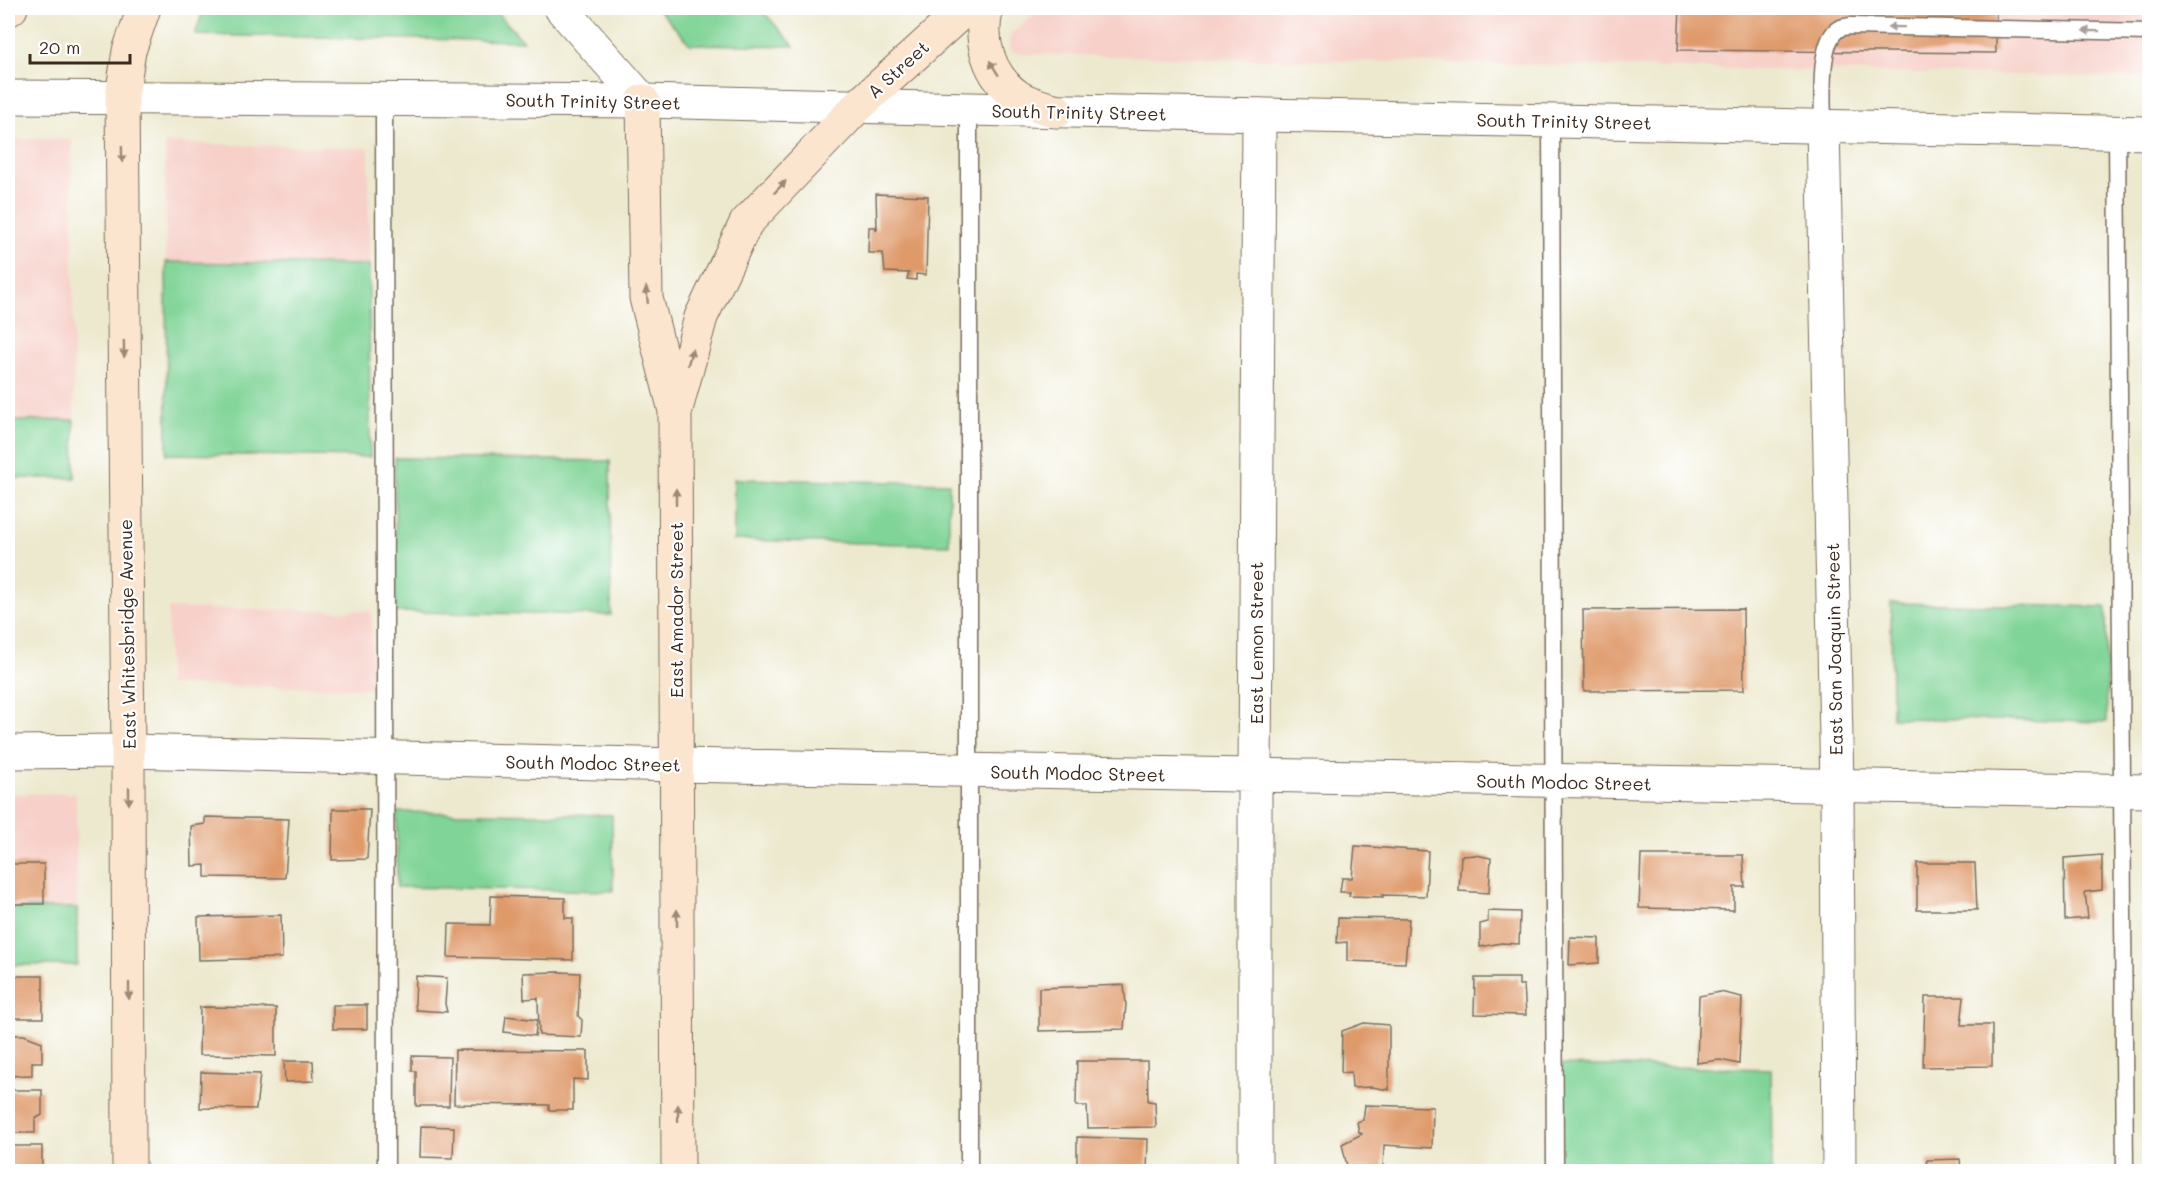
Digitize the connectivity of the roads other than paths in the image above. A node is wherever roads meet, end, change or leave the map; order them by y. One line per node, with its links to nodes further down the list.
1 (144, 8): 6 (main road, East Whitesbridge Avenue)
2 (561, 8): 9 (street)
3 (966, 8): 10 (main road, A Street)
4 (987, 8): 12 (main road, one-way to 4)
5 (2150, 32): 15 (lane, one-way to 15)
6 (122, 96): 7 (street, South Trinity Street); 8 (street, South Trinity Street); 19 (main road, East Whitesbridge Avenue, one-way to 19)
7 (8, 97)
8 (384, 99): 9 (street, South Trinity Street); 21 (lane)
9 (643, 101): 10 (street, South Trinity Street); 18 (main road, one-way to 9)
10 (857, 107): 11 (street, South Trinity Street); 18 (main road, East Amador Street, one-way to 10)
11 (969, 109): 12 (street, South Trinity Street); 23 (lane)
12 (1057, 111): 13 (street, South Trinity Street)
13 (1259, 115): 14 (street, South Trinity Street); 24 (street, East Lemon Street)
14 (1551, 121): 15 (street, South Trinity Street); 25 (lane)
15 (1823, 126): 16 (street, South Trinity Street); 26 (street, East San Joaquin Street)
16 (2117, 132): 17 (street, South Trinity Street); 27 (lane)
17 (2150, 133)
18 (675, 413): 22 (main road, East Amador Street, one-way to 18)
19 (128, 751): 20 (street, South Modoc Street); 21 (street, South Modoc Street); 28 (main road, East Whitesbridge Avenue, one-way to 28)
20 (8, 752)
21 (385, 759): 22 (street, South Modoc Street); 29 (lane)
22 (677, 765): 23 (street, South Modoc Street); 30 (main road, East Amador Street, one-way to 22)
23 (970, 771): 24 (street, South Modoc Street); 31 (lane)
24 (1255, 776): 25 (street, South Modoc Street); 32 (street, East Lemon Street)
25 (1553, 782): 26 (street, South Modoc Street); 33 (lane)
26 (1837, 787): 27 (street, South Modoc Street); 34 (street, East San Joaquin Street)
27 (2136, 791): 35 (lane)
28 (129, 1172)
29 (386, 1172)
30 (678, 1172)
31 (969, 1172)
32 (1255, 1172)
33 (1555, 1172)
34 (1839, 1172)
35 (2125, 1172)

